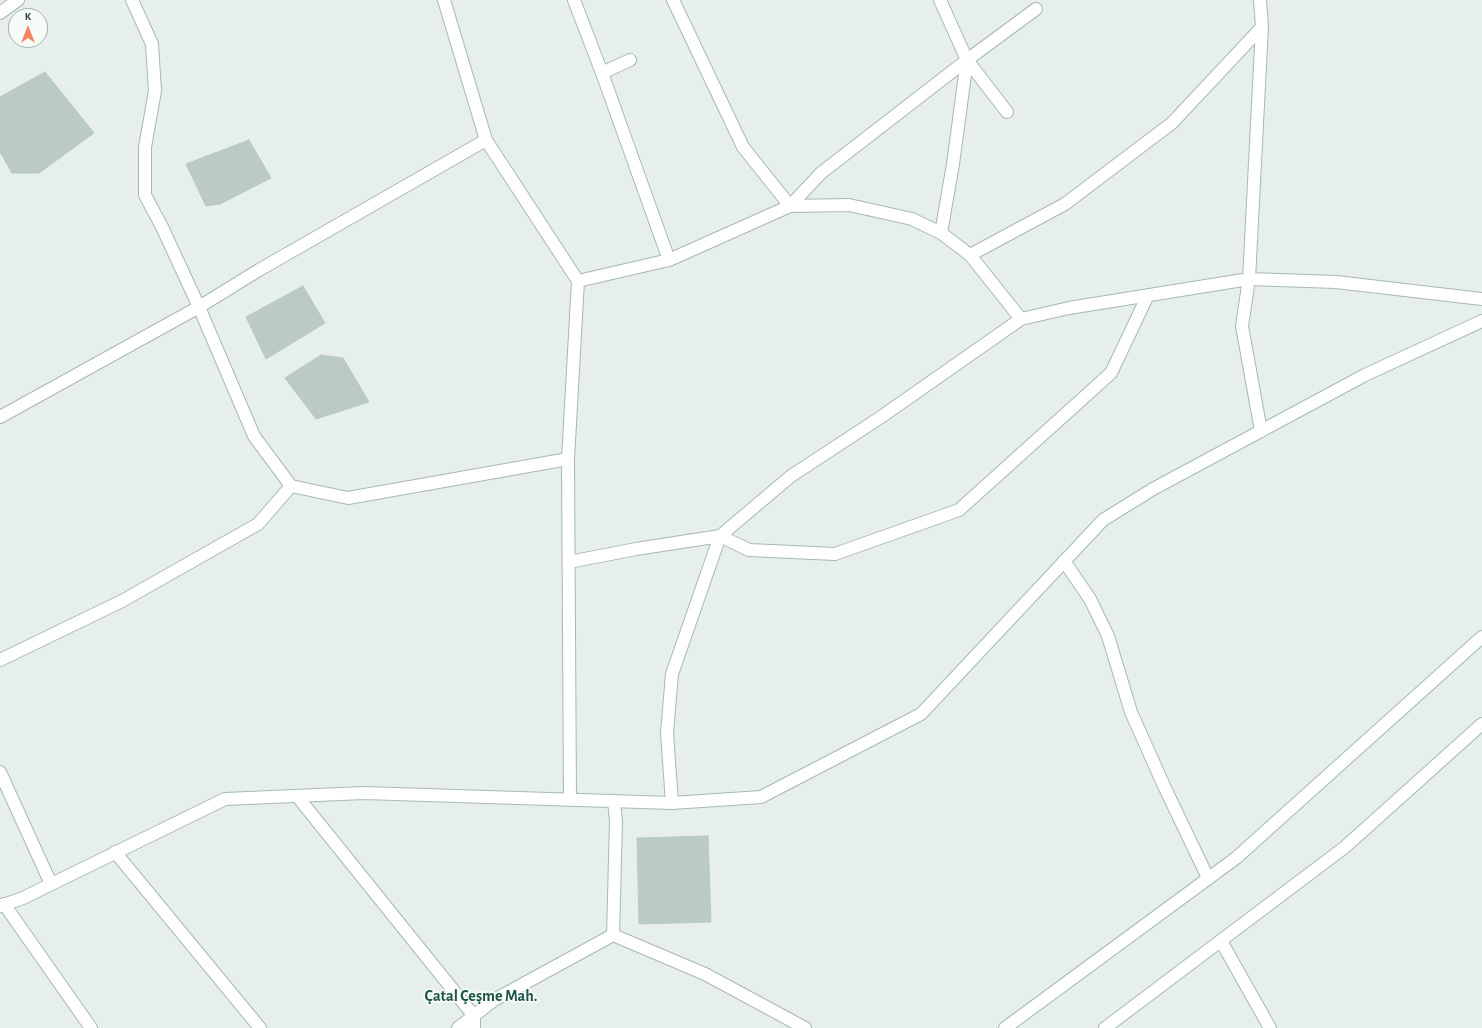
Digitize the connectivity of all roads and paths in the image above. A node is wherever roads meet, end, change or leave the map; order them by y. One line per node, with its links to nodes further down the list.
1 (18, 0): 9 (street)
2 (132, 0): 24 (street)
3 (444, 0): 15 (street)
4 (574, 0): 13 (street)
5 (673, 0): 16 (street)
6 (940, 0): 12 (street)
7 (1260, 0): 10 (street)
8 (1036, 9): 12 (street)
9 (0, 13)
10 (1262, 27): 18 (street); 20 (street)
11 (630, 60): 13 (street)
12 (967, 60): 14 (street); 16 (street); 17 (street)
13 (602, 73): 19 (street)
14 (1007, 112)
15 (486, 140): 21 (street); 24 (street)
16 (790, 206): 17 (street); 19 (street)
17 (942, 233): 18 (street)
18 (970, 255): 25 (street)
19 (669, 260): 21 (street)
20 (1250, 279): 22 (street); 23 (street); 28 (street)
21 (578, 281): 29 (street)
22 (1148, 296): 25 (street); 31 (street)
23 (1482, 299)
24 (199, 307): 27 (street); 30 (street)
25 (1021, 319): 31 (street)
26 (1482, 321): 28 (street)
27 (0, 417)
28 (1261, 431): 32 (street)
29 (568, 459): 30 (street); 33 (street)
30 (291, 486): 35 (street)
31 (720, 536): 33 (street); 41 (street)
32 (1064, 561): 41 (street); 43 (street)
33 (569, 562): 39 (street)
34 (1482, 637): 43 (street)
35 (0, 660)
36 (1482, 724): 47 (street)
37 (0, 772): 44 (street)
38 (297, 796): 39 (street); 42 (street); 48 (street)
39 (570, 800): 40 (street)
40 (614, 801): 41 (street); 46 (street)
41 (672, 803)
42 (115, 852): 44 (street); 50 (street)
43 (1208, 878): 54 (street)
44 (51, 884): 45 (street)
45 (2, 905): 49 (street)
46 (613, 935): 48 (street); 53 (street)
47 (1221, 941): 55 (street); 56 (street)
48 (474, 1016): 51 (street); 52 (street)
49 (91, 1028)
50 (260, 1028)
51 (458, 1028)
52 (474, 1028)
53 (804, 1028)
54 (1005, 1028)
55 (1105, 1028)
56 (1270, 1028)

